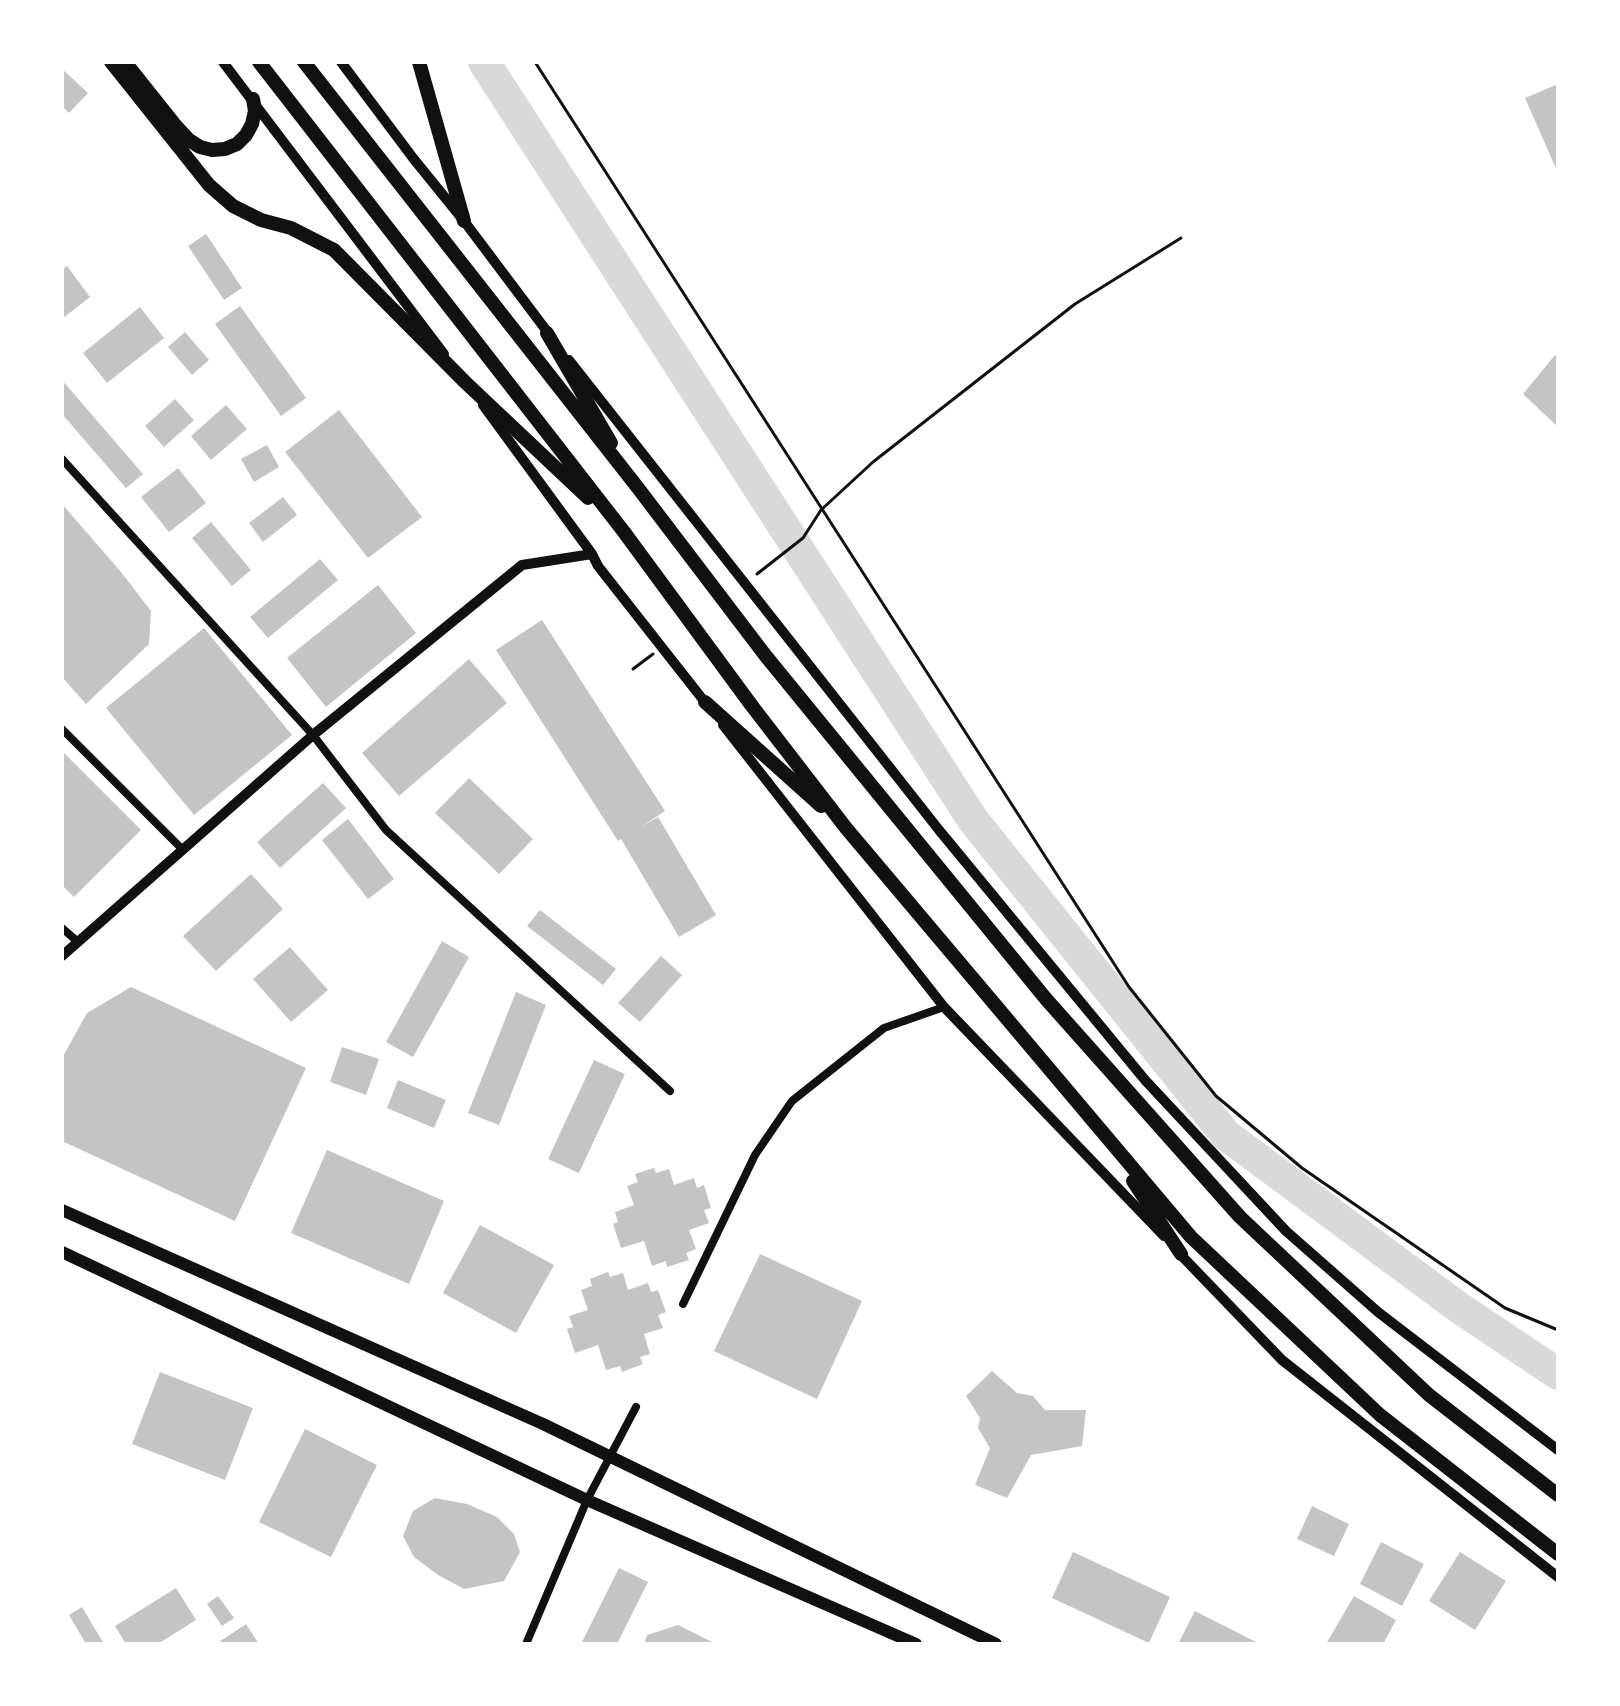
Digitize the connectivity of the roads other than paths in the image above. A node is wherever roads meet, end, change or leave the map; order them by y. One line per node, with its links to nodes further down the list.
1 (111, 62): 11 (highway)
2 (125, 62): 8 (highway)
3 (223, 62): 8 (street)
4 (259, 62): 14 (highway)
5 (304, 62): 13 (highway)
6 (341, 62): 9 (street)
7 (419, 62): 9 (highway)
8 (253, 99): 11 (street)
9 (464, 221): 10 (street)
10 (547, 333): 13 (highway); 32 (street)
11 (465, 382): 14 (highway); 15 (street)
12 (62, 459): 18 (street)
13 (638, 488): 34 (highway)
14 (624, 532): 19 (highway)
15 (592, 554): 16 (street); 18 (street)
16 (705, 702): 19 (highway); 24 (street)
17 (62, 729): 20 (street)
18 (313, 735): 20 (street); 25 (street)
19 (846, 828): 26 (highway)
20 (183, 850): 22 (street)
21 (62, 928): 22 (street)
22 (78, 942): 23 (street)
23 (62, 956)
24 (944, 1007): 29 (street); 30 (street)
25 (670, 1091)
26 (1100, 1130): 29 (highway); 36 (highway)
27 (62, 1210): 33 (main road)
28 (62, 1252): 35 (main road)
29 (1181, 1254): 37 (street)
30 (683, 1304)
31 (636, 1407): 33 (street)
32 (1558, 1450)
33 (609, 1456): 35 (street); 40 (main road)
34 (1558, 1495)
35 (587, 1500): 38 (street); 39 (main road)
36 (1558, 1554)
37 (1558, 1577)
38 (526, 1644)
39 (916, 1644)
40 (996, 1644)

